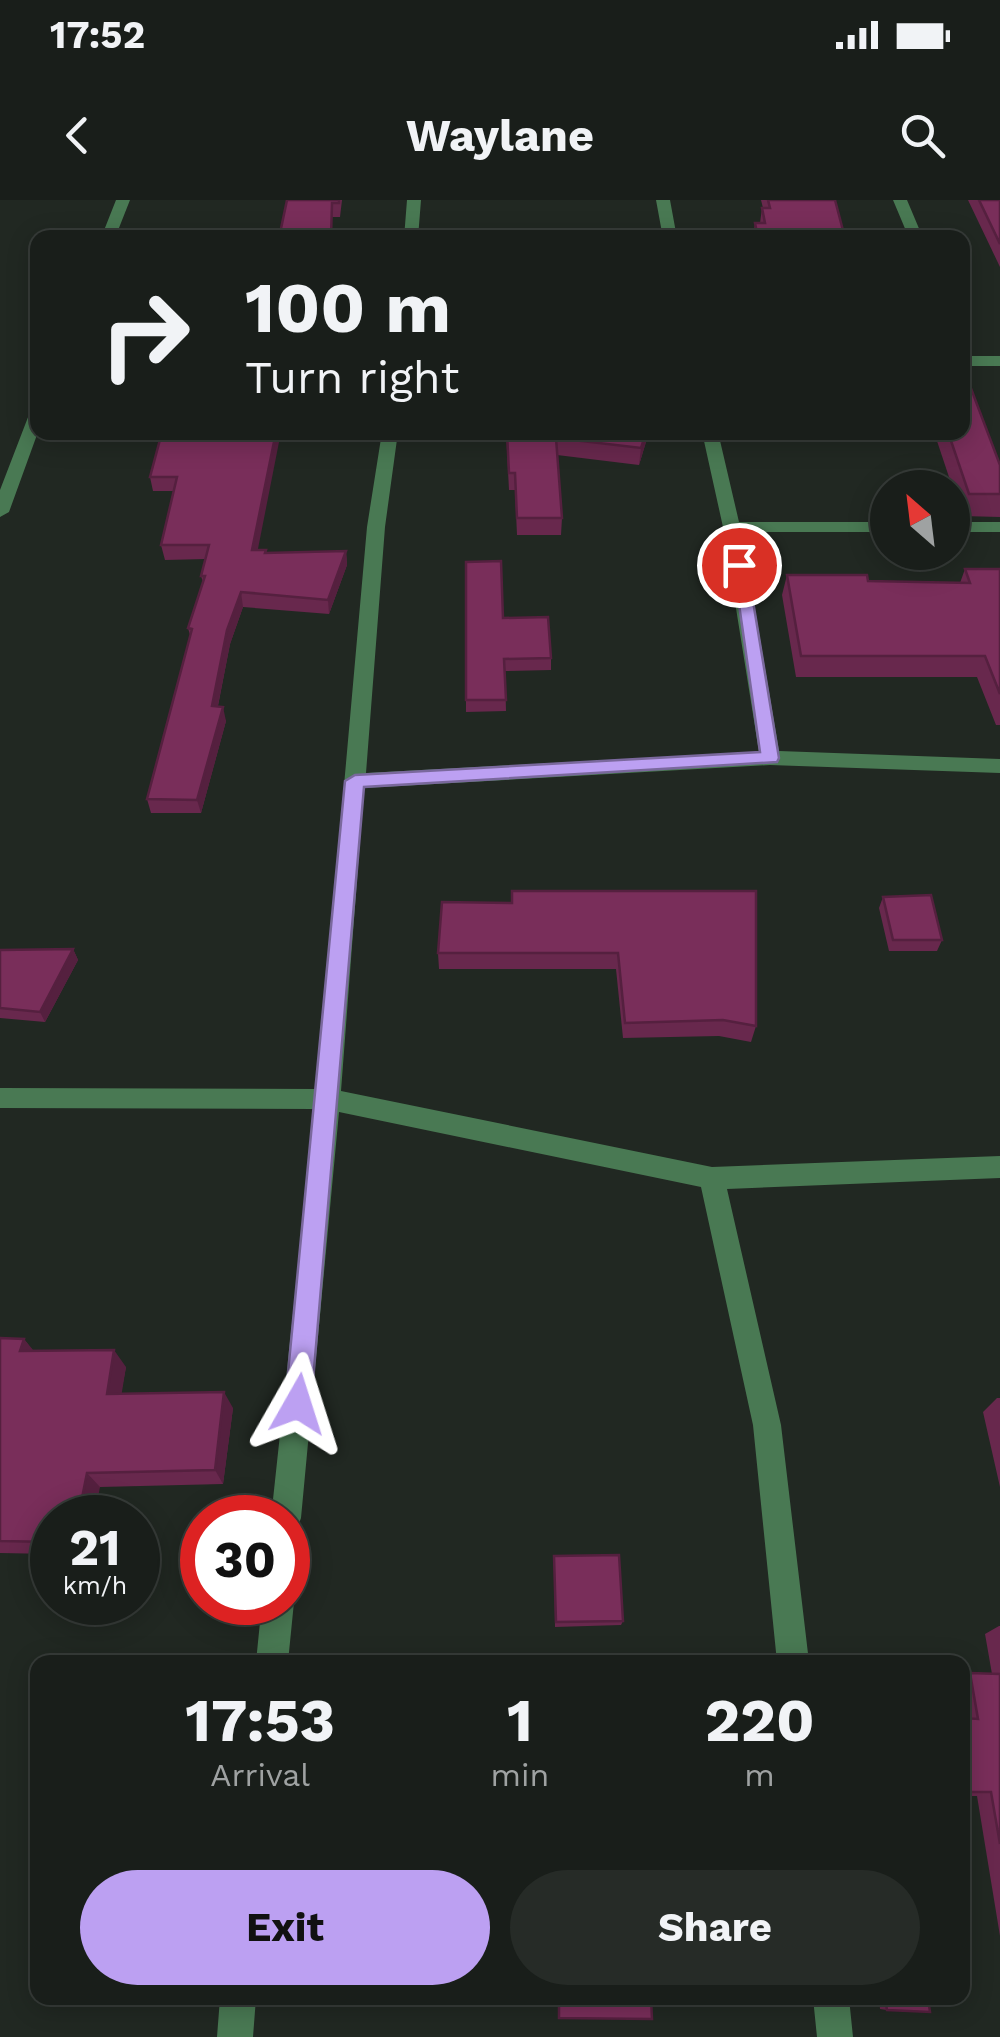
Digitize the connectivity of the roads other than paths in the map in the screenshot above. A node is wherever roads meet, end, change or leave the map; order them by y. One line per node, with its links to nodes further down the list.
1 (123, 200): 5 (street)
2 (414, 200): 6 (street)
3 (663, 200): 7 (street)
4 (900, 200): 8 (street)
5 (111, 230)
6 (412, 230)
7 (669, 230)
8 (913, 230)
9 (970, 361): 10 (street)
10 (1000, 361)
11 (30, 433): 14 (street)
12 (389, 440): 21 (street)
13 (712, 440): 15 (street)
14 (0, 512)
15 (732, 526): 16 (street); 19 (street)
16 (870, 527)
17 (970, 527): 18 (street)
18 (1000, 527)
19 (770, 758): 20 (street); 21 (street)
20 (1000, 766)
21 (355, 781): 23 (street)
22 (0, 1098): 23 (street)
23 (328, 1100): 25 (street); 26 (street)
24 (1000, 1167): 25 (street)
25 (712, 1178): 29 (street)
26 (288, 1495)
27 (276, 1625): 28 (street)
28 (273, 1655)
29 (792, 1655)
30 (237, 2005): 32 (street)
31 (831, 2005): 33 (street)
32 (234, 2037)
33 (835, 2037)

